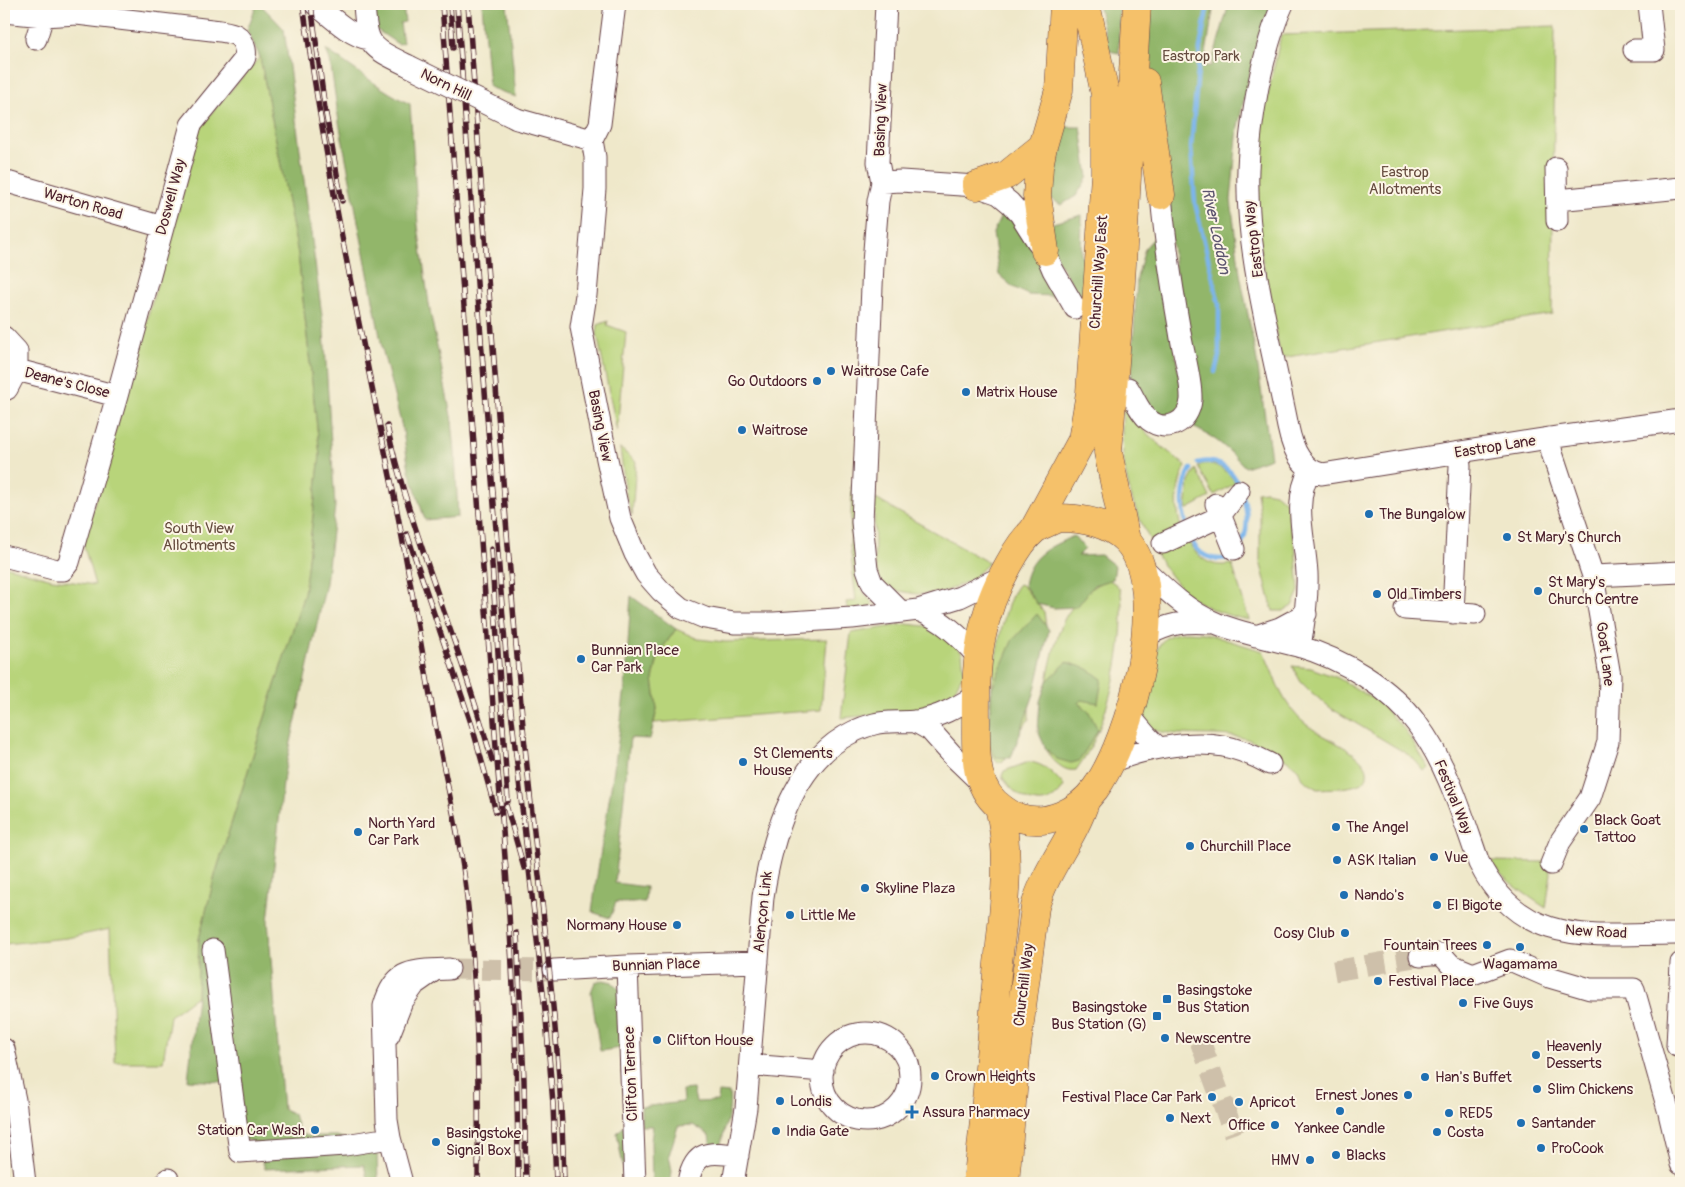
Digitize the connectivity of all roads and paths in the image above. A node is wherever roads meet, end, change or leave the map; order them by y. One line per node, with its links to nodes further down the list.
1 (364, 4): 12 (street)
2 (615, 4): 15 (street, Basing View)
3 (886, 4): 19 (street, Basing View)
4 (1064, 4): 16 (main road)
5 (1086, 4): 37 (main road, Churchill Way East)
6 (1138, 4): 22 (main road); 38 (main road, Churchill Way East)
7 (1283, 4): 36 (street, Eastrop Way)
8 (1649, 4): 14 (street)
9 (320, 8): 12 (street, Norn Hill)
10 (4, 12): 11 (street, Doswell Way)
11 (42, 16): 13 (street); 25 (street, Doswell Way)
12 (369, 39): 15 (street, Norn Hill, bridge)
13 (36, 40)
14 (1634, 50)
15 (592, 140): 47 (street, Basing View)
16 (1042, 146): 20 (main road); 26 (main road)
17 (1556, 168): 23 (street)
18 (4, 181): 25 (street, Warton Road)
19 (882, 182): 20 (street); 47 (street, Basing View)
20 (976, 186): 26 (street)
21 (1681, 188): 23 (street)
22 (1160, 195): 30 (street)
23 (1557, 200): 24 (street)
24 (1557, 221)
25 (163, 228): 32 (street, Doswell Way)
26 (1045, 251): 27 (street)
27 (1075, 308)
28 (4, 337): 29 (street)
29 (17, 370): 31 (street); 32 (street, Deane's Close)
30 (1128, 388)
31 (4, 390)
32 (117, 396): 41 (street, Doswell Way)
33 (1681, 420): 34 (street, Eastrop Lane)
34 (1550, 438): 35 (street, Eastrop Lane); 44 (street, Goat Lane)
35 (1459, 453): 36 (street, Eastrop Lane); 48 (street)
36 (1310, 470): 49 (street)
37 (1034, 529): 38 (main road); 45 (main road, Churchill Way East)
38 (1126, 540): 42 (main road)
39 (1163, 543): 40 (street)
40 (1234, 549)
41 (4, 556)
42 (1140, 565): 51 (street, Festival Way); 52 (main road)
43 (1681, 572): 44 (street)
44 (1593, 576): 66 (street, Goat Lane)
45 (1001, 577): 47 (street, Basing View); 55 (main road, Churchill Way East)
46 (1405, 610): 48 (street)
47 (910, 611): 55 (street, Basing View)
48 (1452, 613): 50 (street)
49 (1306, 614): 53 (street); 54 (street)
50 (1475, 614)
51 (1217, 624): 52 (street, Festival Way); 53 (street, Festival Way)
52 (1145, 636): 57 (main road)
53 (1256, 636): 54 (street, Festival Way)
54 (1300, 646): 65 (street, Festival Way)
55 (977, 656): 56 (main road, Churchill Way East)
56 (975, 696): 58 (street, Alençon Link); 62 (main road, Churchill Way East)
57 (1129, 715): 59 (street); 60 (main road)
58 (914, 721): 62 (street); 70 (street, Alençon Link)
59 (1158, 747): 60 (street); 61 (street)
60 (1110, 763): 63 (main road)
61 (1270, 764)
62 (981, 783): 64 (main road)
63 (1086, 799): 64 (main road); 88 (main road, Churchill Way)
64 (999, 807): 87 (main road, Churchill Way)
65 (1479, 862): 67 (street, New Road)
66 (1551, 864)
67 (1681, 934)
68 (213, 950): 79 (street)
69 (1420, 956): 81 (street)
70 (758, 962): 72 (street, Bunnian Place); 77 (street, Alençon Link)
71 (1681, 963): 75 (street)
72 (627, 966): 74 (street, Bunnian Place); 84 (street, Clifton Terrace)
73 (442, 969): 79 (street)
74 (554, 970)
75 (1678, 1046)
76 (4, 1049): 82 (street)
77 (750, 1066): 78 (street); 80 (street, Alençon Link)
78 (823, 1071): 78 (street)
79 (391, 1143): 83 (street)
80 (738, 1156): 85 (street); 86 (street, Alençon Link)
81 (1681, 1164)
82 (25, 1178)
83 (402, 1183)
84 (635, 1183)
85 (688, 1183)
86 (732, 1183)
87 (977, 1183)
88 (1006, 1183)

